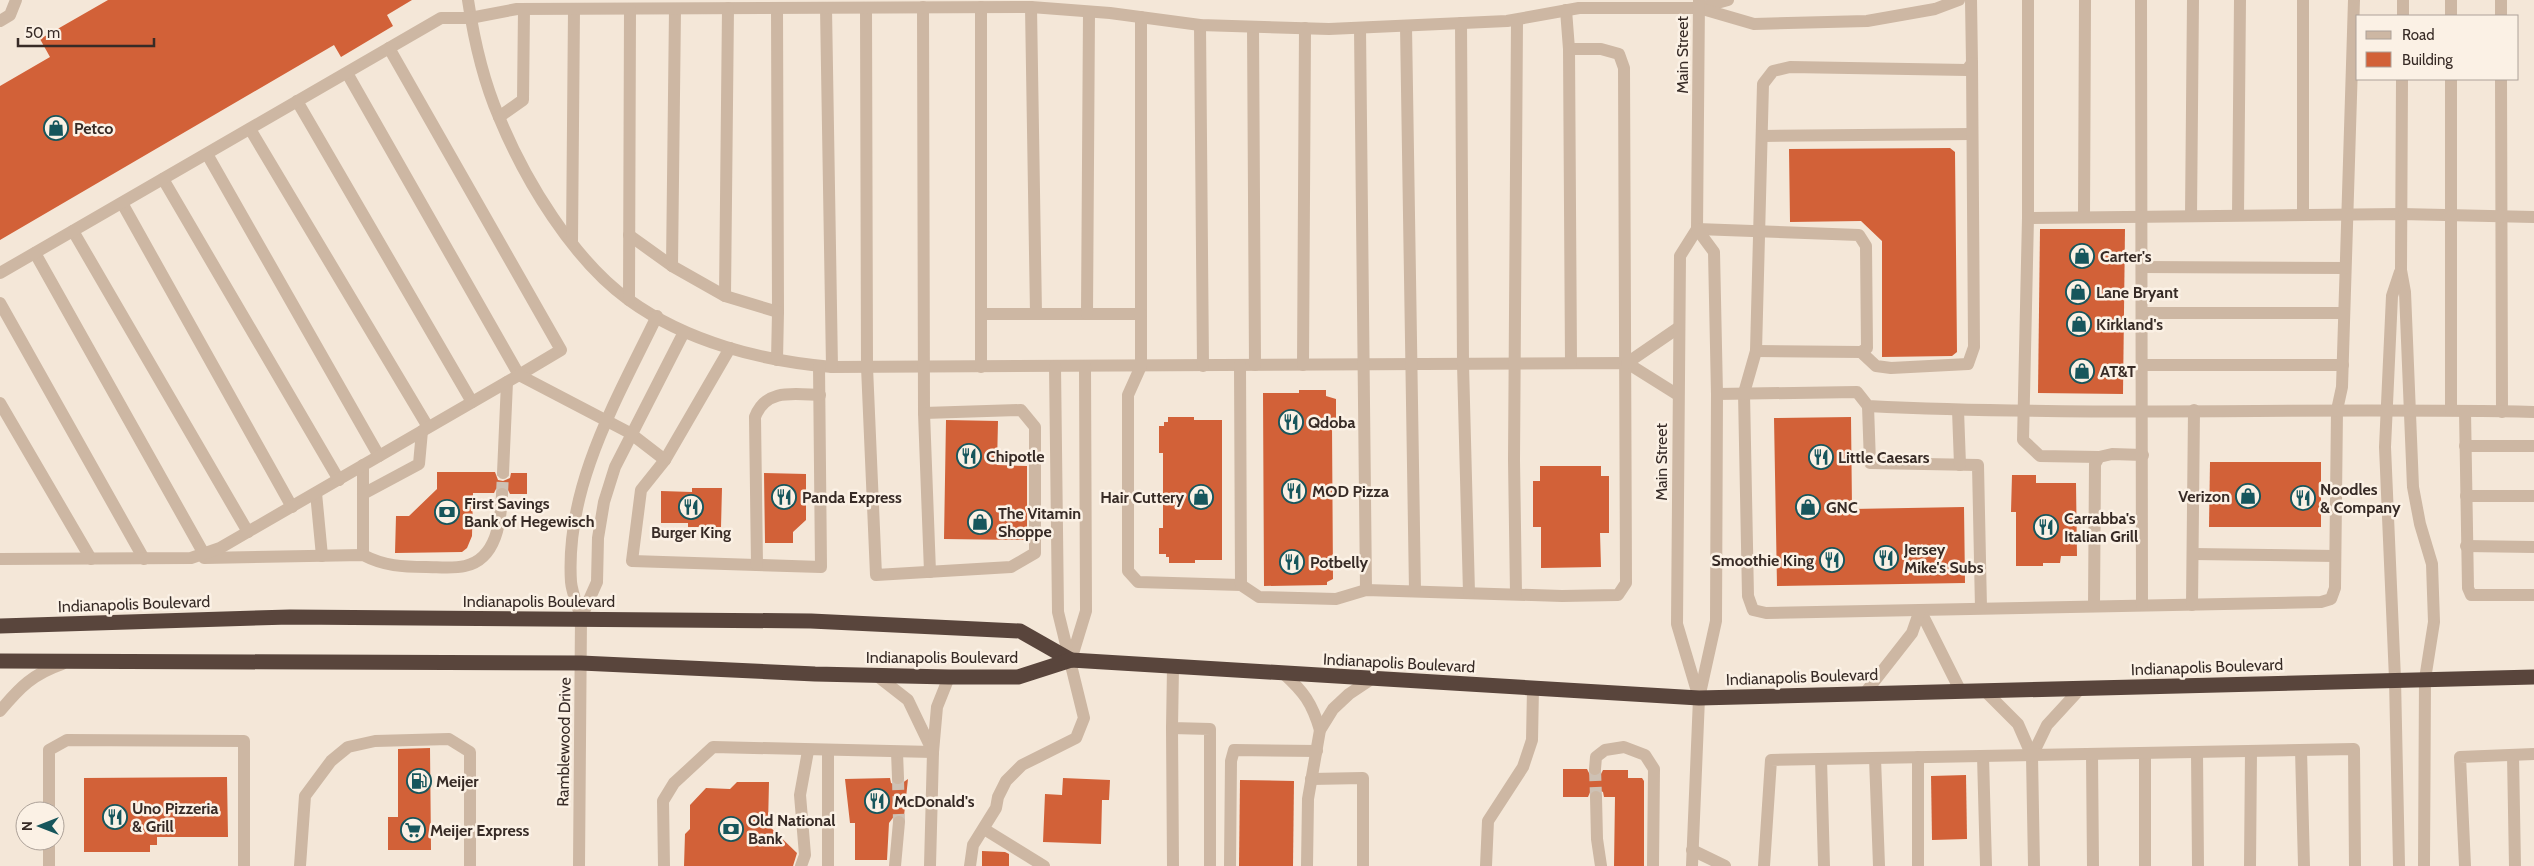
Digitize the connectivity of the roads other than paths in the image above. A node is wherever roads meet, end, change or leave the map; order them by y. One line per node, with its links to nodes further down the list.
1 (16, 0): 37 (street)
2 (468, 0): 35 (street)
3 (1728, 0): 17 (street)
4 (1959, 0): 17 (street)
5 (1971, 0): 46 (street)
6 (2028, 0): 68 (street)
7 (2085, 0): 66 (street)
8 (2141, 0): 64 (street)
9 (2193, 0): 65 (street)
10 (2240, 0): 61 (street)
11 (2303, 0): 62 (street)
12 (2354, 0): 59 (street)
13 (2403, 0): 31 (street)
14 (2451, 0): 32 (street)
15 (2501, 0): 33 (street)
16 (1625, 4): 17 (street); 29 (street)
17 (1699, 4): 70 (street, Main Street)
18 (980, 7): 19 (street); 24 (street); 87 (street)
19 (1031, 7): 30 (street); 88 (street)
20 (728, 8): 21 (street); 28 (street); 81 (street)
21 (777, 8): 22 (street); 84 (street)
22 (826, 8): 23 (street); 113 (street)
23 (866, 8): 24 (street); 114 (street)
24 (922, 8): 115 (street)
25 (524, 9): 26 (street); 35 (street); 52 (street)
26 (574, 9): 27 (street); 74 (street)
27 (630, 9): 28 (street); 73 (street)
28 (675, 9): 76 (street)
29 (1566, 10): 36 (street); 45 (street)
30 (1089, 12): 34 (street); 89 (street)
31 (2403, 15)
32 (2451, 15)
33 (2501, 15)
34 (1141, 17): 39 (street); 90 (street)
35 (470, 18): 44 (street); 52 (street)
36 (1517, 20): 38 (street); 103 (street)
37 (0, 21)
38 (1461, 23): 40 (street); 102 (street)
39 (1200, 25): 41 (street); 112 (street)
40 (1406, 26): 43 (street); 101 (street)
41 (1253, 27): 42 (street); 105 (street)
42 (1305, 28): 43 (street); 106 (street)
43 (1360, 28): 100 (street)
44 (389, 48): 47 (street); 117 (street)
45 (1569, 50): 98 (street); 99 (street)
46 (1972, 63): 54 (street); 55 (street)
47 (346, 73): 51 (street); 117 (street)
48 (2402, 80): 60 (street)
49 (2451, 80): 63 (street)
50 (2502, 80): 67 (street)
51 (297, 101): 53 (street); 123 (street)
52 (499, 117): 74 (street)
53 (250, 129): 56 (street); 139 (street)
54 (1972, 134): 55 (street); 96 (street)
55 (1762, 136): 72 (street)
56 (207, 154): 57 (street); 144 (street)
57 (163, 179): 58 (street); 150 (street)
58 (122, 203): 71 (street); 156 (street)
59 (2346, 214): 60 (street); 62 (street); 78 (street)
60 (2401, 214): 63 (street); 79 (street)
61 (2238, 215): 62 (street); 65 (street)
62 (2303, 215)
63 (2452, 215): 67 (street); 133 (street)
64 (2142, 216): 65 (street); 66 (street); 77 (street)
65 (2191, 216)
66 (2084, 217): 68 (street)
67 (2502, 217): 69 (street); 136 (street)
68 (2028, 218): 129 (street)
69 (2534, 218)
70 (1697, 229): 72 (street); 92 (street, Main Street); 120 (street, Main Street)
71 (73, 231): 75 (street); 157 (street)
72 (1758, 232): 95 (street); 96 (street)
73 (629, 235): 76 (street); 82 (street)
74 (572, 242): 82 (street)
75 (34, 253): 80 (street); 162 (street)
76 (672, 266): 81 (street)
77 (2142, 267): 78 (street); 85 (street)
78 (2345, 268): 86 (street)
79 (2400, 270): 126 (street); 127 (street)
80 (0, 273)
81 (725, 296): 84 (street)
82 (629, 300): 91 (street)
83 (0, 303): 165 (street)
84 (778, 312): 97 (street)
85 (2142, 313): 86 (street); 107 (street)
86 (2344, 313): 108 (street)
87 (982, 314): 88 (street); 116 (street)
88 (1036, 314): 89 (street)
89 (1087, 314): 90 (street)
90 (1141, 314): 111 (street)
91 (657, 316): 93 (street); 138 (street)
92 (1678, 328): 99 (street); 122 (street, Main Street)
93 (684, 332): 94 (street); 140 (street)
94 (730, 348): 97 (street); 146 (street)
95 (1756, 351): 96 (street); 119 (street)
96 (1861, 352)
97 (777, 360): 113 (street)
98 (1571, 363): 99 (street); 103 (street)
99 (1627, 363): 122 (street); 174 (street)
100 (1364, 364): 101 (street); 106 (street); 171 (street)
101 (1412, 364): 102 (street); 172 (street)
102 (1463, 364): 103 (street); 173 (street)
103 (1516, 364): 174 (street)
104 (1240, 365): 105 (street); 112 (street); 170 (street)
105 (1255, 365): 106 (street)
106 (1304, 365)
107 (2143, 365): 108 (street); 130 (street)
108 (2343, 365): 132 (street)
109 (1056, 366): 110 (street); 116 (street); 183 (street)
110 (1085, 366): 111 (street); 183 (street)
111 (1141, 366): 112 (street); 170 (street)
112 (1203, 366)
113 (826, 367): 114 (street); 121 (street)
114 (867, 367): 115 (street); 169 (street)
115 (924, 367): 116 (street); 135 (street)
116 (982, 367)
117 (519, 375): 118 (street); 138 (street)
118 (507, 382): 123 (street); 149 (street)
119 (1744, 393): 120 (street); 125 (street); 180 (street)
120 (1717, 394): 200 (street, Main Street)
121 (820, 396): 168 (street); 168 (street)
122 (1678, 396): 200 (street, Main Street)
123 (472, 402): 139 (street)
124 (0, 403): 167 (street)
125 (1868, 406): 128 (street); 147 (street)
126 (2386, 409): 127 (street); 132 (street); 193 (street)
127 (2412, 409): 133 (street); 194 (street)
128 (1958, 410): 129 (street); 147 (street)
129 (2022, 410): 130 (street); 145 (street)
130 (2143, 410): 131 (street); 143 (street)
131 (2194, 410): 132 (street); 160 (street)
132 (2337, 410): 164 (street)
133 (2451, 410): 134 (street)
134 (2465, 411): 136 (street); 141 (street)
135 (924, 412): 169 (street); 169 (street)
136 (2502, 412): 137 (street)
137 (2534, 412)
138 (607, 421): 140 (street); 181 (street)
139 (425, 429): 144 (street); 152 (street)
140 (630, 433): 146 (street); 181 (street)
141 (2465, 446): 142 (street); 154 (street)
142 (2534, 446)
143 (2143, 455): 145 (street); 178 (street)
144 (379, 456): 148 (street)
145 (2099, 458): 177 (street)
146 (665, 460): 168 (street)
147 (1960, 464): 179 (street)
148 (363, 465): 150 (street); 152 (street)
149 (503, 472)
150 (339, 480): 151 (street)
151 (316, 493): 156 (street); 163 (street)
152 (363, 494): 161 (street)
153 (502, 494): 161 (street)
154 (2466, 496): 155 (street); 158 (street)
155 (2534, 496)
156 (292, 507): 157 (street)
157 (248, 532): 162 (street)
158 (2466, 546): 159 (street); 175 (street)
159 (2534, 547)
160 (2193, 554): 164 (street); 176 (street)
161 (363, 555): 163 (street)
162 (198, 556): 163 (street); 165 (street)
163 (322, 556)
164 (2335, 556): 176 (street)
165 (144, 558): 167 (street)
166 (0, 559): 167 (street)
167 (91, 559)
168 (756, 565)
169 (930, 572)
170 (1241, 585): 171 (street)
171 (1366, 590): 172 (street)
172 (1415, 591): 173 (street)
173 (1468, 593): 174 (street)
174 (1516, 594)
175 (2534, 595)
176 (2192, 605): 178 (street)
177 (2094, 606): 178 (street); 179 (street)
178 (2142, 606)
179 (1980, 608): 180 (street)
180 (1920, 610): 197 (street); 199 (street)
181 (581, 618): 182 (highway, Indianapolis Boulevard); 183 (highway, Indianapolis Boulevard); 186 (street, Ramblewood Drive)
182 (0, 626)
183 (1071, 660): 187 (highway, Indianapolis Boulevard); 190 (highway, Indianapolis Boulevard); 227 (street)
184 (0, 661): 185 (highway, Indianapolis Boulevard)
185 (70, 661): 186 (highway, Indianapolis Boulevard); 201 (street)
186 (581, 663): 189 (highway, Indianapolis Boulevard); 234 (street, Ramblewood Drive)
187 (1173, 667): 188 (highway, Indianapolis Boulevard); 202 (street)
188 (1283, 673): 192 (highway, Indianapolis Boulevard); 203 (street)
189 (876, 675): 190 (highway, Indianapolis Boulevard); 210 (street)
190 (949, 677): 210 (street)
191 (2534, 677): 194 (highway, Indianapolis Boulevard)
192 (1373, 678): 195 (highway, Indianapolis Boulevard); 203 (street)
193 (2395, 679): 194 (highway, Indianapolis Boulevard); 196 (highway, Indianapolis Boulevard); 264 (street)
194 (2424, 679): 265 (street)
195 (1533, 688): 200 (highway, Indianapolis Boulevard); 247 (street)
196 (2081, 688): 198 (highway, Indianapolis Boulevard); 217 (street)
197 (1960, 690): 198 (highway, Indianapolis Boulevard); 199 (highway, Indianapolis Boulevard)
198 (1985, 691): 217 (street)
199 (1866, 693): 200 (highway, Indianapolis Boulevard)
200 (1699, 698): 228 (street, Main Street)
201 (0, 711)
202 (1172, 728): 242 (street); 243 (street)
203 (1320, 730): 205 (street)
204 (808, 750): 207 (street); 235 (street); 236 (street)
205 (1317, 750): 223 (street); 244 (street)
206 (2301, 750): 208 (street); 262 (street); 263 (street)
207 (828, 751): 209 (street); 237 (street)
208 (2251, 751): 211 (street); 261 (street)
209 (897, 752): 210 (street); 222 (street)
210 (933, 752): 239 (street)
211 (2197, 752): 213 (street); 260 (street)
212 (2092, 754): 213 (street); 217 (street); 258 (street)
213 (2145, 754): 259 (street)
214 (2534, 754): 215 (street)
215 (2513, 755): 266 (street); 267 (street)
216 (1983, 756): 217 (street); 218 (street); 256 (street)
217 (2032, 756): 257 (street)
218 (1918, 757): 219 (street); 255 (street)
219 (1875, 758): 220 (street); 254 (street)
220 (1821, 759): 252 (street); 253 (street)
221 (1595, 770): 249 (street)
222 (898, 778)
223 (1311, 779): 245 (street); 246 (street)
224 (1596, 797): 248 (street)
225 (49, 801): 231 (street)
226 (899, 822): 238 (street)
227 (984, 829): 240 (street); 241 (street)
228 (1692, 850): 250 (street, Main Street); 251 (street)
229 (49, 851): 230 (street)
230 (49, 866)
231 (244, 866)
232 (300, 866): 233 (street)
233 (470, 866)
234 (579, 866)
235 (664, 866)
236 (801, 866)
237 (828, 866)
238 (895, 866)
239 (930, 866)
240 (970, 866)
241 (1044, 866)
242 (1173, 866)
243 (1210, 866)
244 (1230, 866)
245 (1307, 866)
246 (1363, 866)
247 (1486, 866)
248 (1601, 866)
249 (1653, 866)
250 (1692, 866)
251 (1725, 866)
252 (1764, 866)
253 (1824, 866)
254 (1879, 866)
255 (1918, 866)
256 (1986, 866)
257 (2034, 866)
258 (2093, 866)
259 (2145, 866)
260 (2198, 866)
261 (2250, 866)
262 (2304, 866)
263 (2355, 866)
264 (2399, 866)
265 (2424, 866)
266 (2464, 866)
267 (2515, 866)

